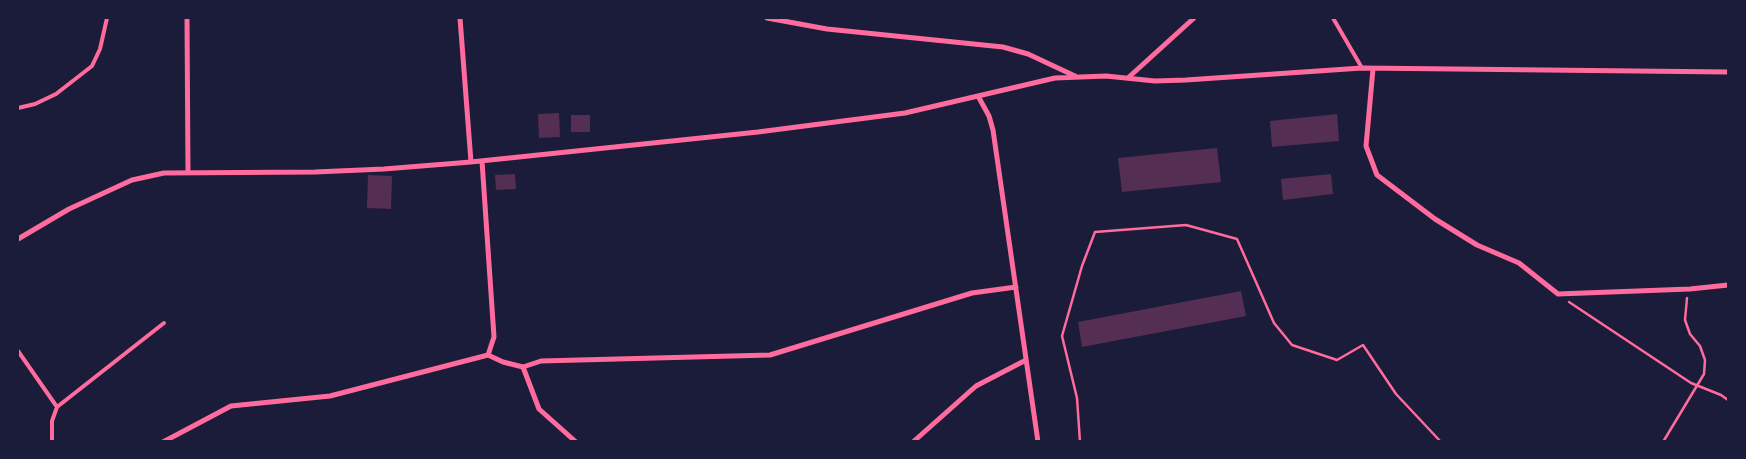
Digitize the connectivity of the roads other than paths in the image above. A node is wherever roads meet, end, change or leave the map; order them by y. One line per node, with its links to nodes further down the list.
1 (106, 18): 13 (lane)
2 (187, 18): 16 (street)
3 (460, 18): 15 (street)
4 (767, 18): 10 (street)
5 (1194, 18): 11 (street)
6 (1333, 18): 7 (lane)
7 (1362, 68): 8 (street); 11 (street)
8 (1373, 69): 9 (street); 18 (street)
9 (1728, 72)
10 (1076, 76): 11 (street); 12 (street)
11 (1129, 77)
12 (978, 96): 14 (street); 19 (street)
13 (18, 108)
14 (482, 161): 15 (street); 22 (street)
15 (471, 162): 16 (street)
16 (188, 172): 17 (street)
17 (18, 239)
18 (1728, 285)
19 (1016, 287): 23 (street); 24 (street)
20 (164, 323): 25 (lane)
21 (18, 351): 25 (lane)
22 (488, 355): 24 (street); 27 (street)
23 (1026, 360): 29 (street); 30 (street)
24 (523, 367): 28 (street)
25 (57, 407): 26 (lane)
26 (52, 442)
27 (163, 442)
28 (576, 442)
29 (913, 442)
30 (1038, 442)

